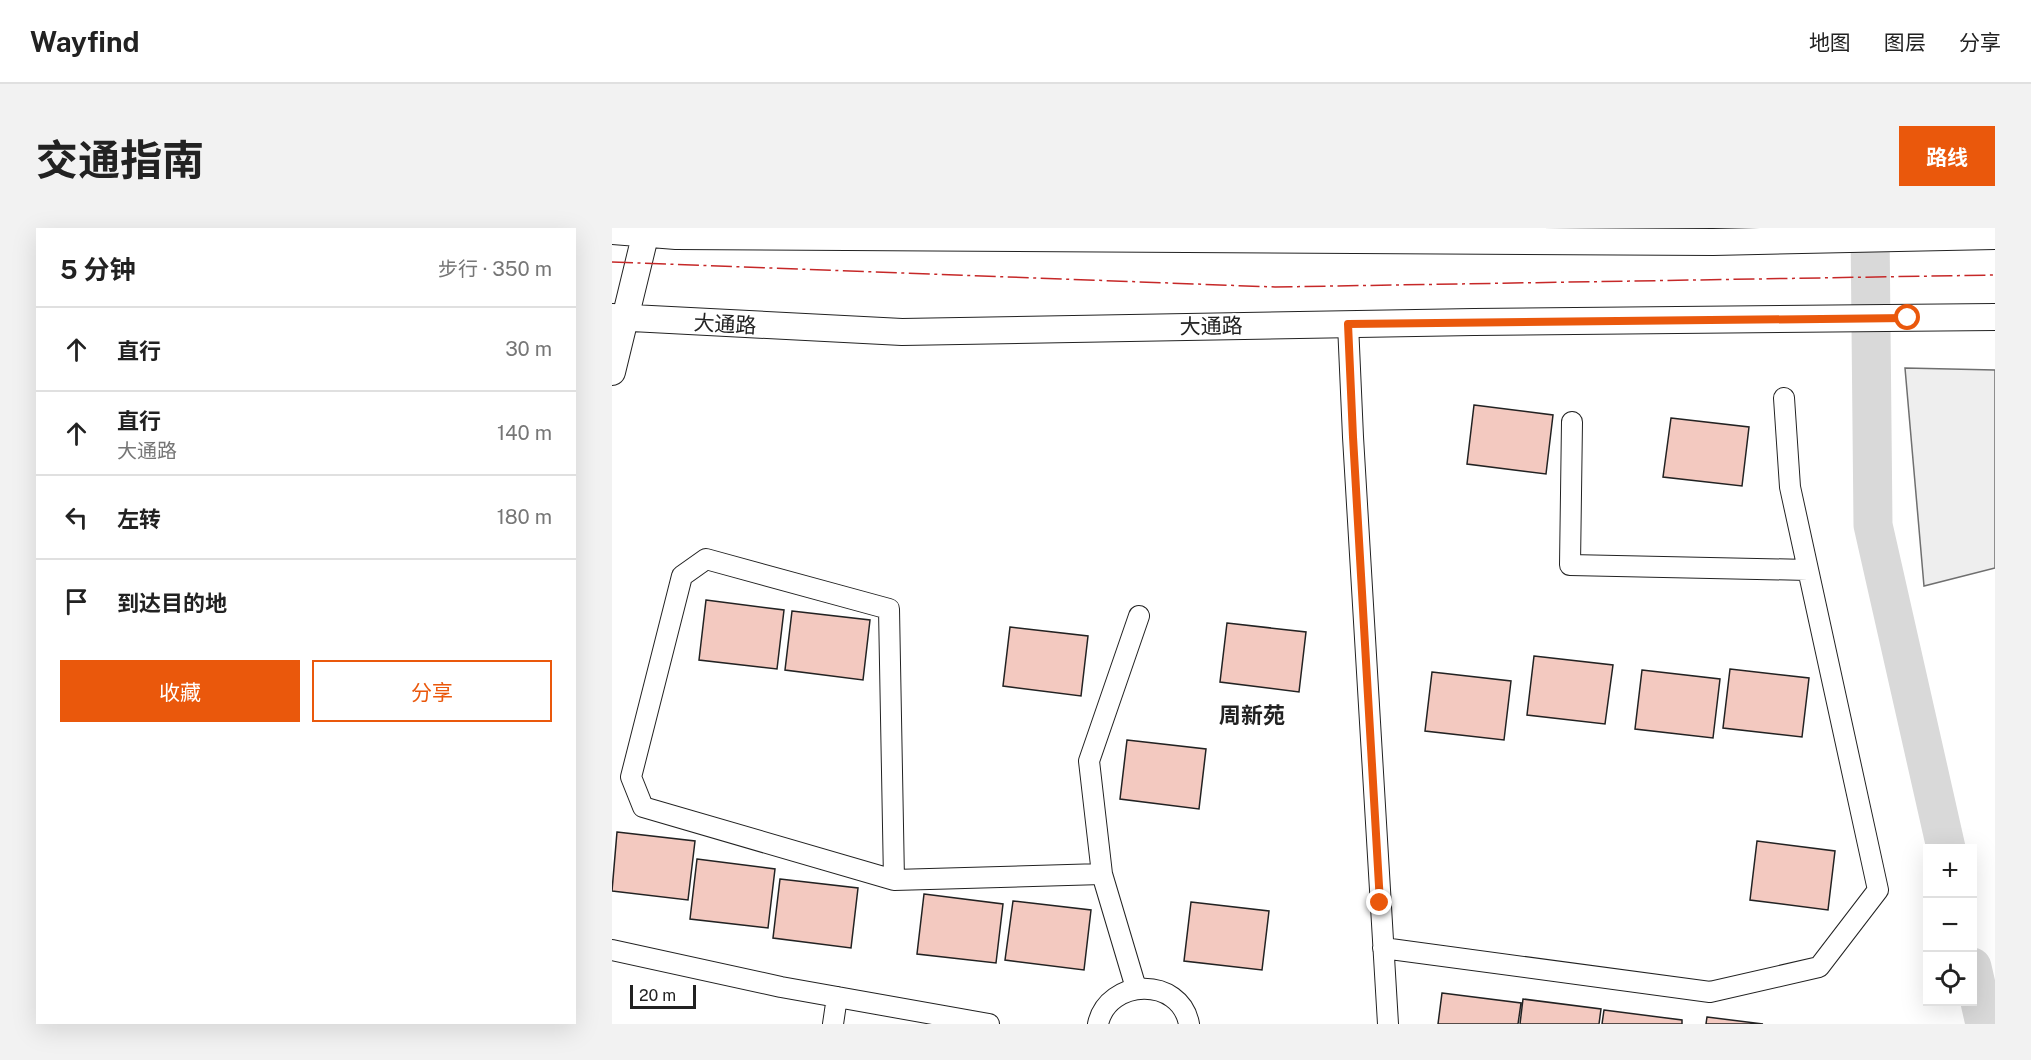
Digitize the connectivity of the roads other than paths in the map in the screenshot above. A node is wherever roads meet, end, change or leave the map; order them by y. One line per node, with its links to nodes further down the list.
1 (612, 231): 2 (street)
2 (646, 231): 3 (street); 7 (street)
3 (1341, 234): 4 (street)
4 (1800, 236): 5 (street)
5 (1995, 236)
6 (1995, 317): 8 (street, 大通路)
7 (619, 318): 8 (street, 大通路); 9 (street)
8 (1348, 324): 16 (street)
9 (612, 372)
10 (1784, 398): 12 (street)
11 (1572, 422): 12 (street)
12 (1808, 570): 16 (street)
13 (1140, 616): 14 (street)
14 (1102, 874): 15 (street); 18 (street)
15 (894, 879): 15 (street)
16 (1383, 948): 24 (street)
17 (612, 950): 19 (street)
18 (1136, 988): 22 (street); 23 (street)
19 (837, 997): 20 (street); 21 (street)
20 (833, 1024)
21 (989, 1024)
22 (1098, 1024)
23 (1190, 1024)
24 (1388, 1024)

